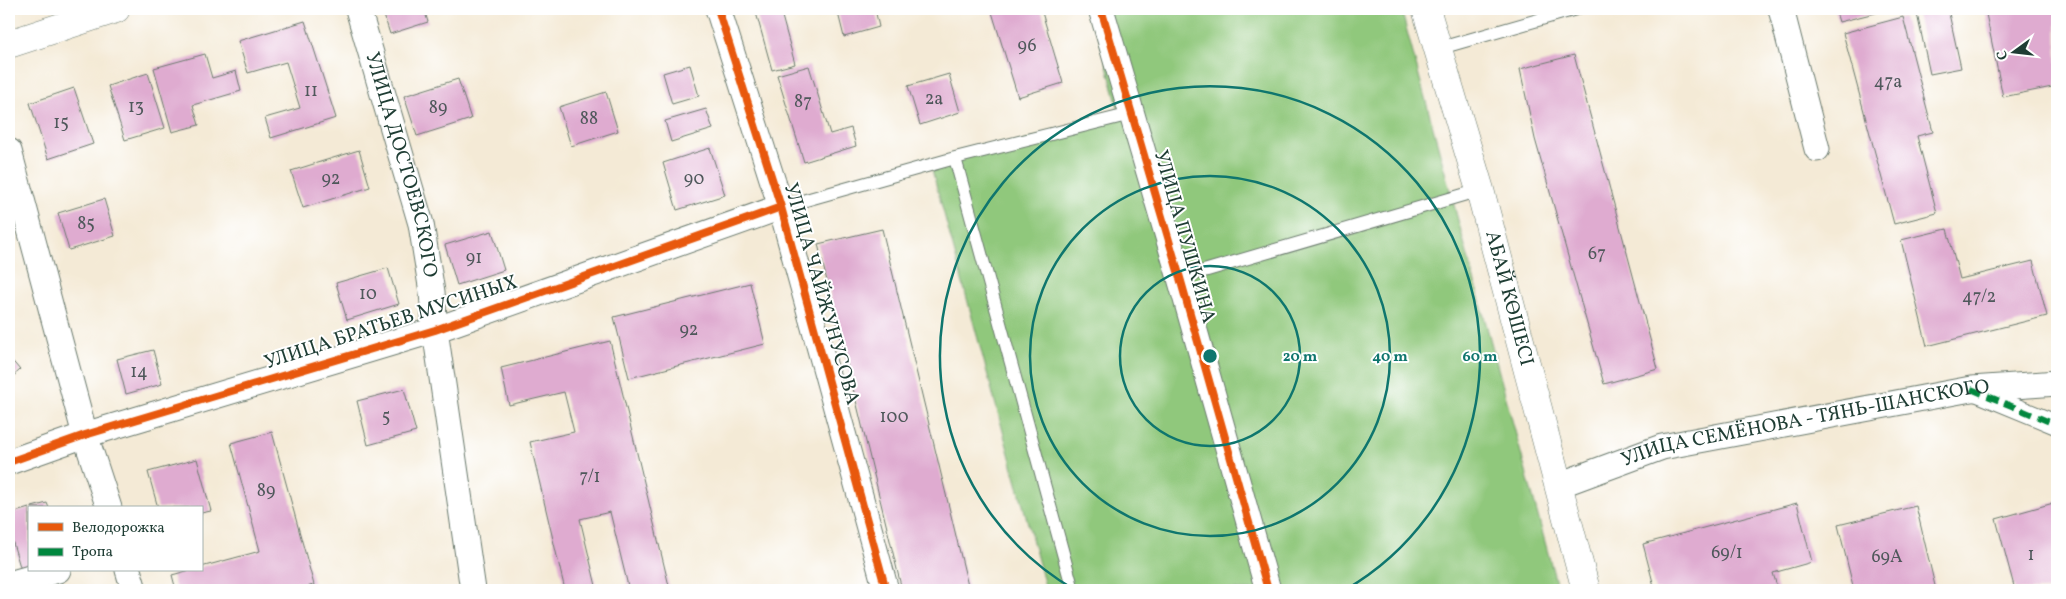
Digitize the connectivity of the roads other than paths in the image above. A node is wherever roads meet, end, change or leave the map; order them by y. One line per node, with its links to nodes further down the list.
1 (116, 9): 8 (main road)
2 (358, 9): 17 (street, УЛИЦА ДОСТОЕВСКОГО)
3 (718, 9): 15 (street, УЛИЦА ЧАЙЖУНУСОВА)
4 (1101, 9): 10 (street, УЛИЦА ПУШКИНА)
5 (1426, 9): 9 (main road, АБАЙ КӨШЕСІ)
6 (1576, 9): 9 (lane)
7 (1781, 9): 11 (street)
8 (9, 44)
9 (1437, 49): 14 (main road, АБАЙ КӨШЕСІ)
10 (1131, 114): 13 (lane); 16 (street, УЛИЦА ПУШКИНА)
11 (1817, 149)
12 (9, 151): 21 (street)
13 (955, 158): 15 (lane); 31 (lane)
14 (1480, 190): 16 (lane); 23 (main road, АБАЙ КӨШЕСІ)
15 (781, 207): 17 (street, УЛИЦА БРАТЬЕВ МУСИНЫХ); 30 (street, УЛИЦА ЧАЙЖУНУСОВА)
16 (1180, 278): 32 (street, УЛИЦА ПУШКИНА)
17 (435, 330): 21 (street, УЛИЦА БРАТЬЕВ МУСИНЫХ); 29 (street, УЛИЦА ДОСТОЕВСКОГО)
18 (2057, 383): 19 (street, УЛИЦА СЕМЁНОВА - ТЯНЬ-ШАНСКОГО)
19 (1971, 389): 20 (street); 23 (street, УЛИЦА СЕМЁНОВА - ТЯНЬ-ШАНСКОГО)
20 (2057, 425)
21 (85, 435): 22 (street, УЛИЦА БРАТЬЕВ МУСИНЫХ); 24 (street)
22 (9, 462)
23 (1559, 485): 33 (main road, АБАЙ КӨШЕСІ)
24 (108, 506)
25 (51, 572): 27 (street)
26 (129, 572): 28 (street)
27 (9, 584)
28 (134, 590)
29 (473, 590)
30 (886, 590)
31 (1073, 590)
32 (1268, 590)
33 (1586, 590)

